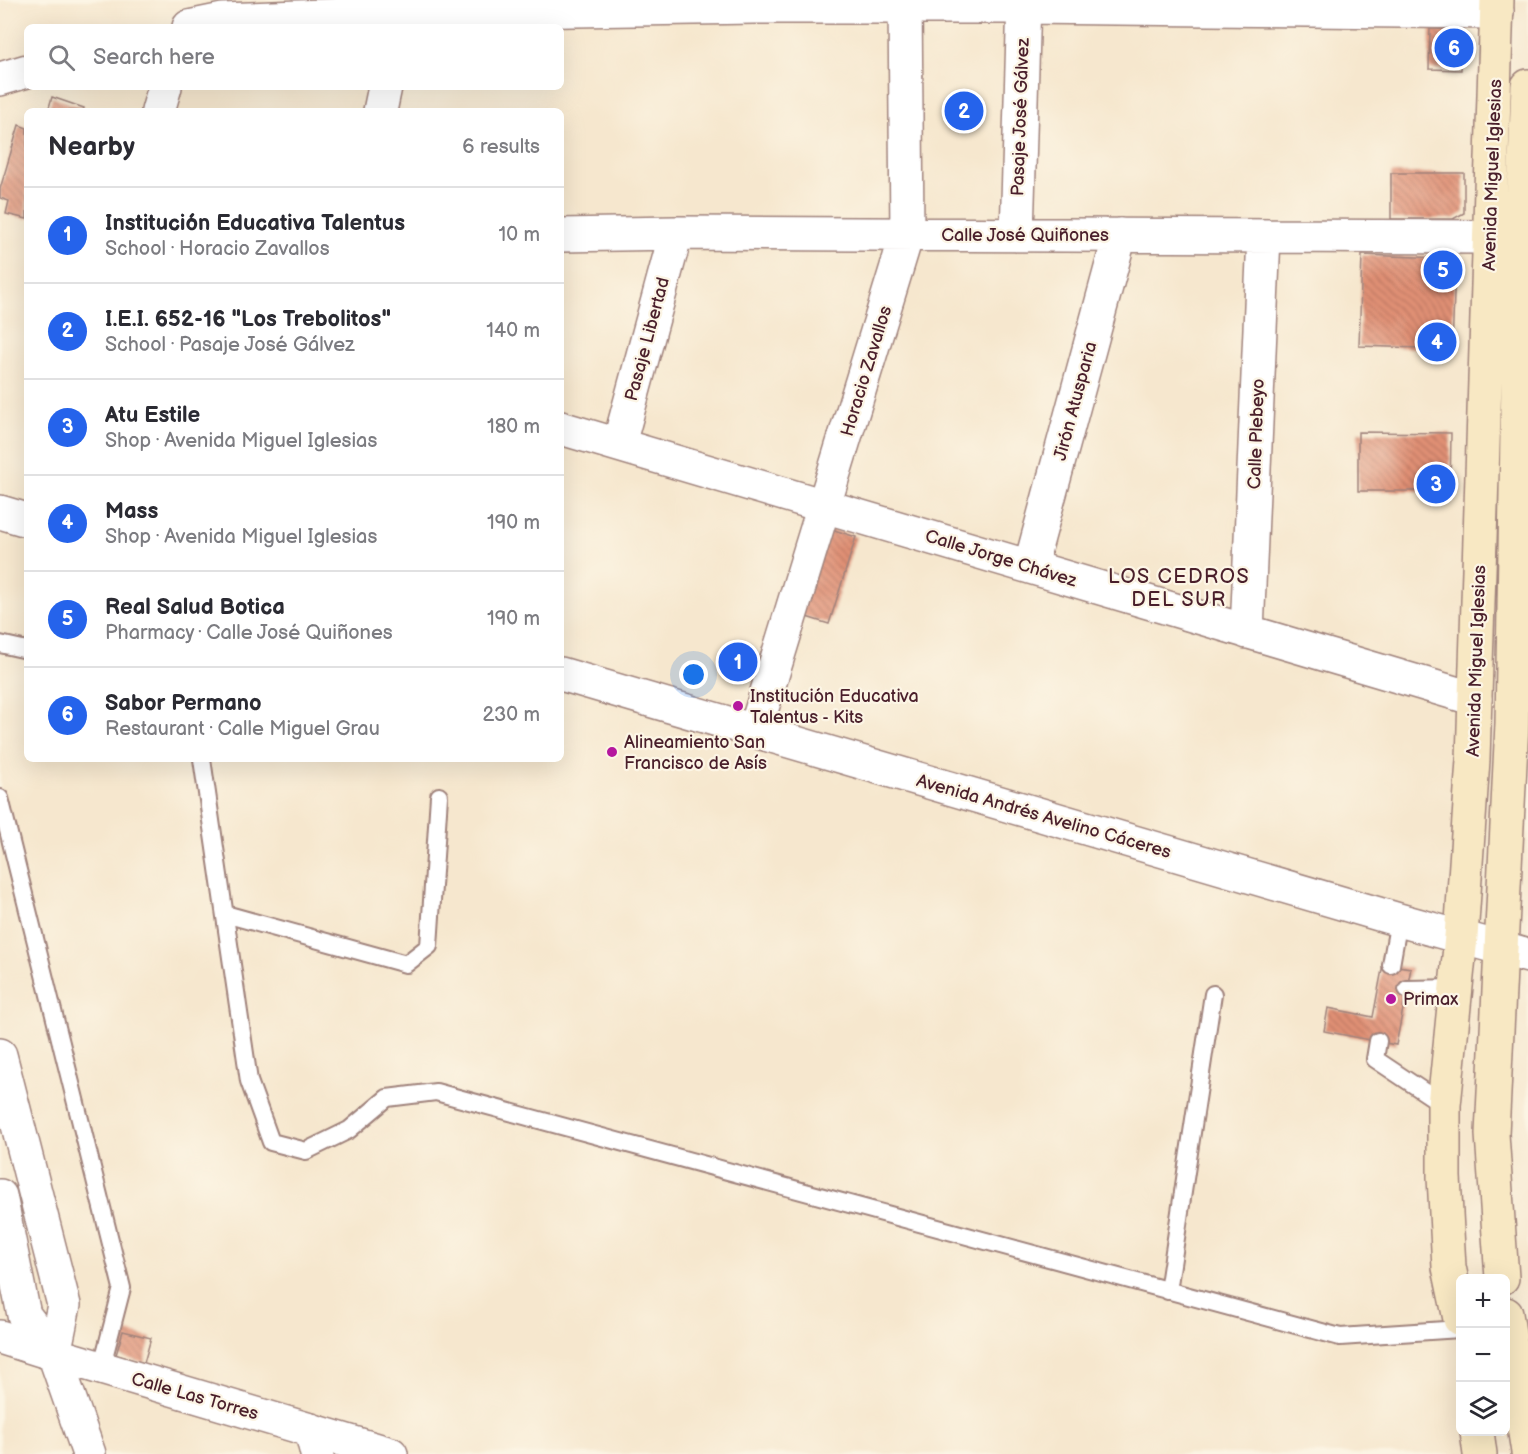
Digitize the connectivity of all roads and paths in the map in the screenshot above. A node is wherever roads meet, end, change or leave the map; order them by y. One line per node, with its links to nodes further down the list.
1 (183, 0): 6 (street)
2 (905, 4): 3 (street); 5 (street); 16 (street, Horacio Zavallos)
3 (1024, 4): 4 (street); 18 (street, Pasaje José Gálvez)
4 (1497, 6): 21 (main road, Avenida Miguel Iglesias)
5 (399, 20): 7 (street)
6 (182, 24)
7 (206, 24)
8 (24, 72): 9 (street)
9 (0, 79)
10 (1528, 86): 23 (main road, Avenida Miguel Iglesias)
11 (164, 90): 13 (street)
12 (384, 90): 14 (street)
13 (159, 108)
14 (381, 108)
15 (676, 233): 16 (street, Calle José Quiñones); 17 (street, Calle José Quiñones); 25 (street, Pasaje Libertad)
16 (907, 234): 18 (street, Calle José Quiñones); 26 (street, Horacio Zavallos)
17 (564, 235)
18 (1017, 235): 19 (street, Calle José Quiñones)
19 (1120, 235): 20 (street, Calle José Quiñones); 29 (street, Jirón Atusparia)
20 (1264, 236): 21 (street, Calle José Quiñones); 30 (street, Calle Plebeyo)
21 (1489, 237): 22 (main road, Avenida Miguel Iglesias)
22 (1486, 338): 23 (street); 34 (main road, Avenida Miguel Iglesias)
23 (1524, 338): 42 (main road, Avenida Miguel Iglesias)
24 (564, 429): 25 (street, Calle Jorge Chávez)
25 (619, 444): 26 (street, Calle Jorge Chávez)
26 (825, 506): 29 (street, Calle Jorge Chávez); 35 (street, Horacio Zavallos)
27 (0, 512): 28 (street)
28 (24, 519)
29 (1030, 567): 30 (street, Calle Jorge Chávez)
30 (1247, 632): 34 (street, Calle Jorge Chávez)
31 (0, 644): 32 (lane)
32 (24, 649)
33 (564, 675): 35 (street, Avenida Andrés Avelino Cáceres)
34 (1475, 699): 41 (main road, Avenida Miguel Iglesias)
35 (755, 731): 40 (street, Avenida Andrés Avelino Cáceres)
36 (202, 762): 39 (lane)
37 (439, 796): 39 (lane)
38 (0, 798): 59 (lane)
39 (225, 914): 53 (lane)
40 (1399, 920): 41 (street, Avenida Andrés Avelino Cáceres); 43 (lane)
41 (1461, 937): 42 (street, Avenida Andrés Avelino Cáceres); 44 (main road, Avenida Miguel Iglesias)
42 (1514, 952): 50 (main road, Avenida Miguel Iglesias)
43 (1391, 964)
44 (1456, 988): 45 (lane); 49 (main road, Avenida Miguel Iglesias)
45 (1407, 989)
46 (1213, 994): 53 (lane)
47 (1378, 1041): 49 (lane)
48 (0, 1055): 58 (street)
49 (1444, 1105): 50 (main road); 54 (main road, Avenida Miguel Iglesias)
50 (1493, 1105): 52 (main road, Avenida Miguel Iglesias)
51 (0, 1196): 58 (street)
52 (1502, 1274)
53 (1168, 1291): 56 (lane)
54 (1456, 1297)
55 (1508, 1328): 62 (main road)
56 (1456, 1329)
57 (0, 1337): 58 (street, Calle Las Torres)
58 (54, 1354): 59 (street, Calle Las Torres); 63 (street)
59 (101, 1369): 61 (street, Calle Las Torres)
60 (1478, 1436): 65 (main road)
61 (314, 1442): 64 (street, Calle Las Torres)
62 (1528, 1452)
63 (89, 1454)
64 (391, 1454)
65 (1480, 1454)

